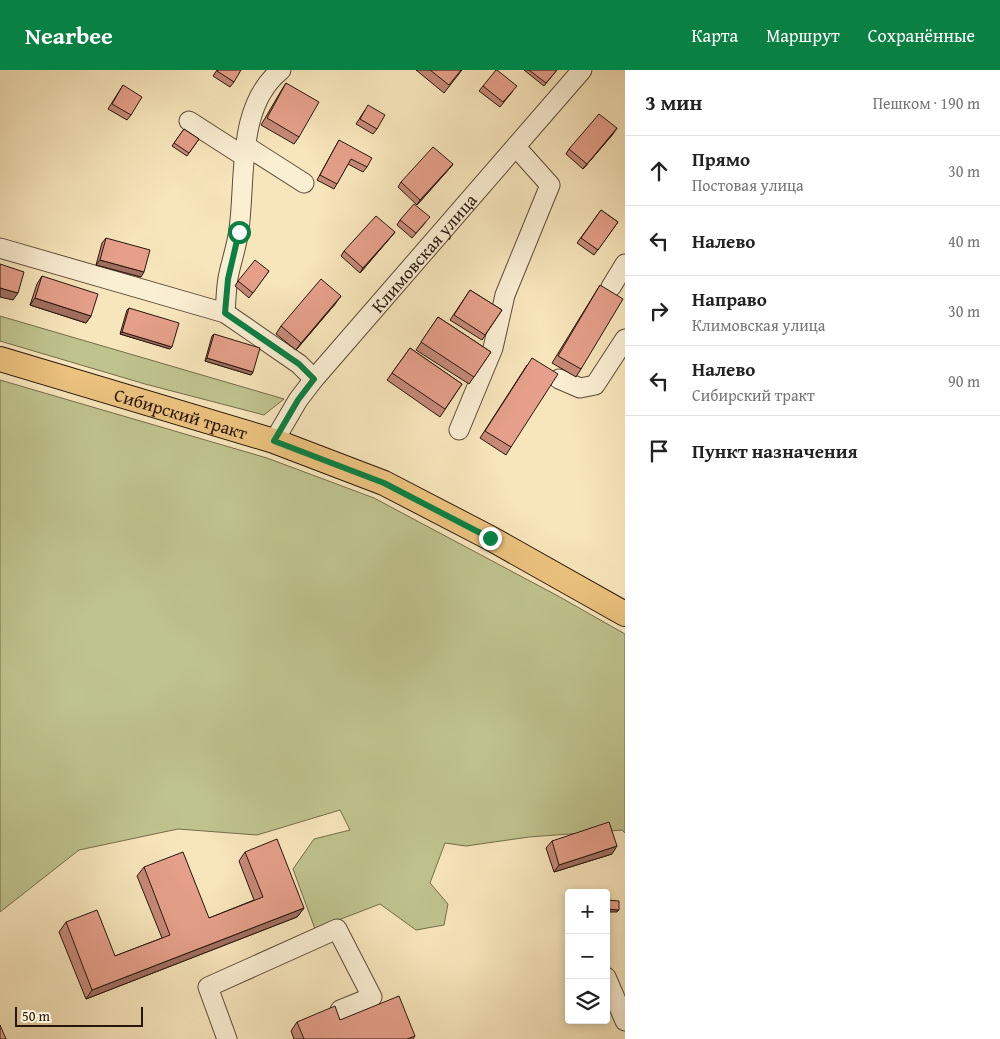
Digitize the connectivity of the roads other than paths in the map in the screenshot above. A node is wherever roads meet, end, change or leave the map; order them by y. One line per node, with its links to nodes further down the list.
1 (257, 70): 4 (street)
2 (281, 70): 4 (street)
3 (582, 70): 6 (street, Климовская улица)
4 (262, 90): 7 (street)
5 (189, 121): 7 (street)
6 (516, 147): 15 (street, Климовская улица); 17 (street)
7 (245, 151): 8 (street); 12 (street)
8 (304, 183)
9 (0, 248): 12 (street)
10 (625, 264): 11 (street)
11 (611, 287)
12 (225, 313): 15 (street)
13 (625, 338): 16 (street)
14 (0, 359): 18 (main road, Сибирский тракт)
15 (314, 379): 18 (street, Климовская улица)
16 (559, 379)
17 (459, 430)
18 (274, 441): 19 (main road, Сибирский тракт)
19 (625, 614)
20 (607, 979): 22 (street)
21 (340, 1010): 23 (street)
22 (625, 1021)
23 (227, 1039)

